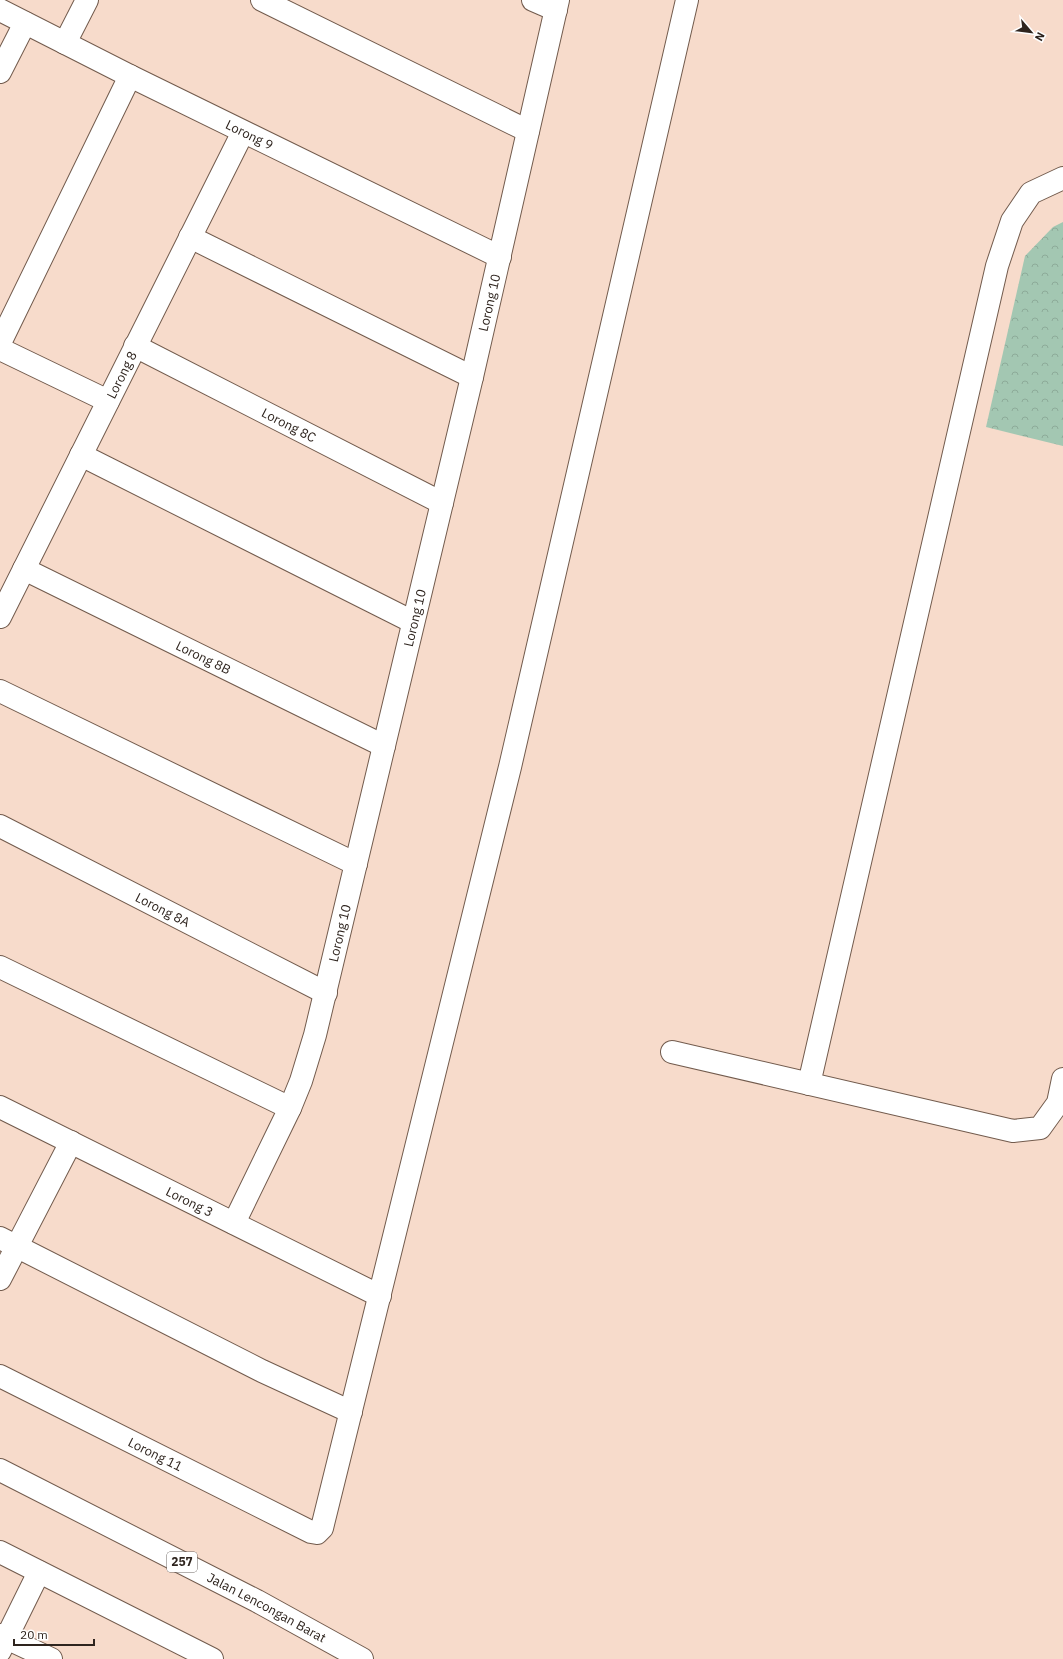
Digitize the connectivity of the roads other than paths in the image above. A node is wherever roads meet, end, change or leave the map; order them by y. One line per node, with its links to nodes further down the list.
1 (87, 0): 8 (main road)
2 (262, 0): 11 (main road)
3 (533, 0): 5 (main road)
4 (687, 0): 41 (main road)
5 (557, 5): 11 (main road, Lorong 10)
6 (0, 10): 7 (main road, Lorong 9)
7 (25, 23): 8 (main road, Lorong 9); 9 (main road)
8 (65, 43): 10 (main road, Lorong 9)
9 (0, 72)
10 (130, 76): 12 (main road, Lorong 9); 16 (main road)
11 (528, 131): 15 (main road, Lorong 10)
12 (243, 132): 14 (main road, Lorong 8); 15 (main road, Lorong 9)
13 (1063, 178): 34 (main road)
14 (190, 237): 17 (main road, Lorong 8); 19 (main road)
15 (500, 257): 19 (main road, Lorong 10)
16 (0, 343)
17 (135, 346): 20 (main road, Lorong 8); 22 (main road, Lorong 8C)
18 (0, 349): 20 (main road)
19 (472, 377): 22 (main road, Lorong 10)
20 (108, 401): 21 (main road, Lorong 8)
21 (81, 455): 23 (main road, Lorong 8); 25 (main road)
22 (442, 504): 25 (main road, Lorong 10)
23 (24, 569): 24 (main road, Lorong 8); 27 (main road, Lorong 8B)
24 (0, 617)
25 (413, 622): 27 (main road, Lorong 10)
26 (0, 691): 29 (main road)
27 (384, 746): 29 (main road, Lorong 10)
28 (0, 826): 31 (main road, Lorong 8A)
29 (356, 864): 31 (main road, Lorong 10)
30 (0, 967): 36 (main road)
31 (326, 993): 36 (main road, Lorong 10)
32 (672, 1052): 34 (main road)
33 (1063, 1079): 34 (main road)
34 (809, 1084)
35 (0, 1107): 37 (main road, Lorong 3)
36 (290, 1108): 38 (main road, Lorong 10)
37 (71, 1142): 38 (main road, Lorong 3); 39 (main road)
38 (234, 1223): 41 (main road, Lorong 3)
39 (8, 1242): 40 (main road); 43 (main road)
40 (0, 1279)
41 (380, 1296): 43 (main road)
42 (0, 1376): 43 (main road, Lorong 11)
43 (352, 1412)
44 (0, 1470): 50 (main road, Jalan Lencongan Barat / 257)
45 (0, 1552): 46 (main road)
46 (39, 1572): 47 (main road); 49 (main road)
47 (2, 1641): 48 (main road)
48 (51, 1659)
49 (212, 1659)
50 (362, 1659)

